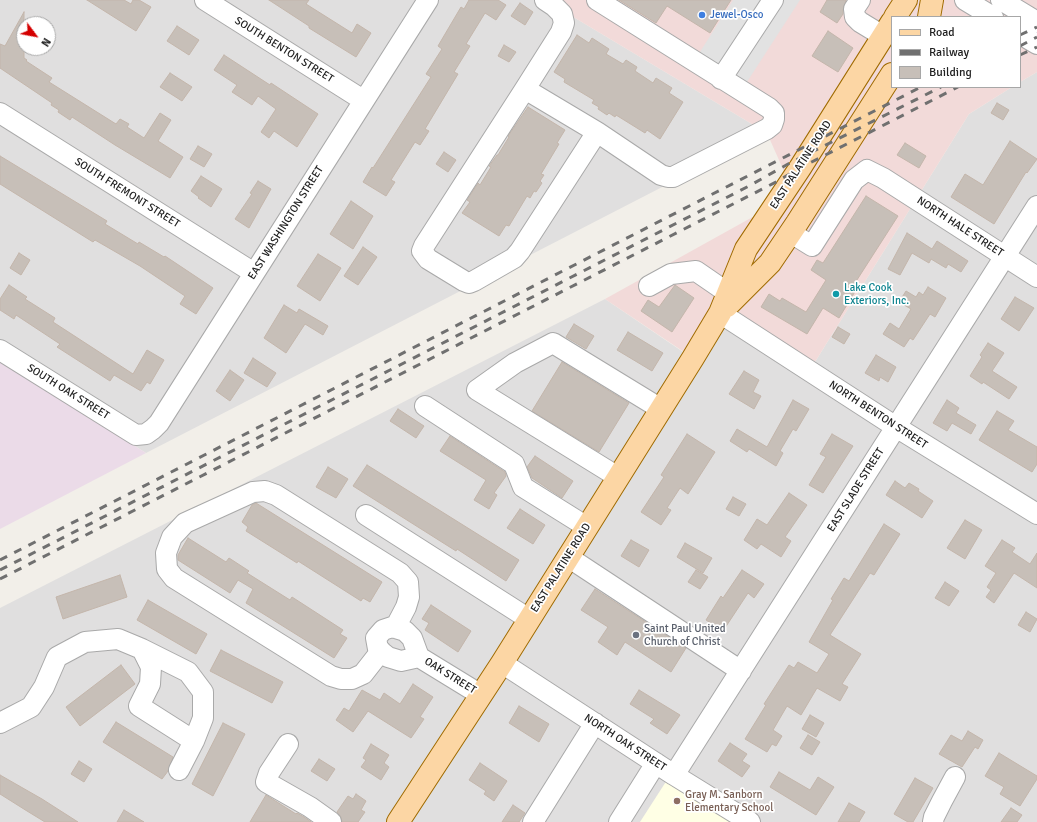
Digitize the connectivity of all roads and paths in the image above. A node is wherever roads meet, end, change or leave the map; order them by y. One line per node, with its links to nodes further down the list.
1 (205, 0): 21 (street, SOUTH BENTON STREET)
2 (428, 0): 21 (street, EAST WASHINGTON STREET)
3 (545, 0): 20 (street)
4 (597, 0): 19 (street)
5 (773, 0): 19 (street)
6 (860, 0): 15 (street)
7 (906, 0): 11 (main road)
8 (932, 0): 12 (main road)
9 (965, 0): 13 (street)
10 (1008, 1): 14 (street)
11 (896, 16)
12 (929, 16)
13 (991, 16)
14 (1037, 22)
15 (888, 29): 30 (main road, EAST PALATINE ROAD)
16 (1021, 35): 17 (street)
17 (1037, 44)
18 (891, 76): 25 (main road, EAST PALATINE ROAD)
19 (721, 79): 23 (street)
20 (525, 89): 23 (street); 23 (street)
21 (363, 100): 27 (street, EAST WASHINGTON STREET)
22 (0, 113): 27 (street, SOUTH FREMONT STREET)
23 (597, 132)
24 (1037, 206): 26 (street, EAST SLADE STREET)
25 (791, 233): 26 (street, NORTH HALE STREET); 30 (main road, EAST PALATINE ROAD)
26 (1005, 256): 28 (street, NORTH HALE STREET); 34 (street, EAST SLADE STREET)
27 (254, 273): 35 (street, EAST WASHINGTON STREET)
28 (1037, 277)
29 (649, 286): 30 (street, NORTH BENTON STREET)
30 (724, 303): 33 (main road, EAST PALATINE ROAD); 34 (street, NORTH BENTON STREET)
31 (0, 350): 35 (street, SOUTH OAK STREET)
32 (425, 406): 39 (street)
33 (661, 409): 36 (main road, EAST PALATINE ROAD); 36 (street)
34 (896, 427): 37 (street, NORTH BENTON STREET); 47 (street, EAST SLADE STREET)
35 (136, 435)
36 (618, 477): 39 (main road, EAST PALATINE ROAD)
37 (1037, 514)
38 (366, 515): 41 (street)
39 (587, 527): 40 (main road, EAST PALATINE ROAD)
40 (568, 557): 41 (main road, EAST PALATINE ROAD); 47 (street)
41 (529, 619): 46 (main road, EAST PALATINE ROAD)
42 (395, 628): 44 (street); 44 (street); 45 (street, OAK STREET)
43 (142, 649): 49 (street); 51 (street); 51 (street)
44 (381, 652): 45 (street, OAK STREET)
45 (420, 657): 48 (street, OAK STREET)
46 (502, 662): 48 (main road, EAST PALATINE ROAD); 50 (street, NORTH OAK STREET)
47 (741, 671): 55 (street, EAST SLADE STREET)
48 (481, 695): 58 (main road, EAST PALATINE ROAD)
49 (0, 723)
50 (595, 723): 53 (street, NORTH OAK STREET); 59 (street)
51 (194, 741): 54 (street)
52 (288, 744): 57 (street)
53 (656, 763): 55 (street, NORTH OAK STREET); 60 (street)
54 (179, 770)
55 (674, 775): 61 (street, NORTH OAK STREET)
56 (955, 777): 62 (street)
57 (331, 822)
58 (398, 822)
59 (533, 822)
60 (619, 822)
61 (750, 822)
62 (933, 822)

